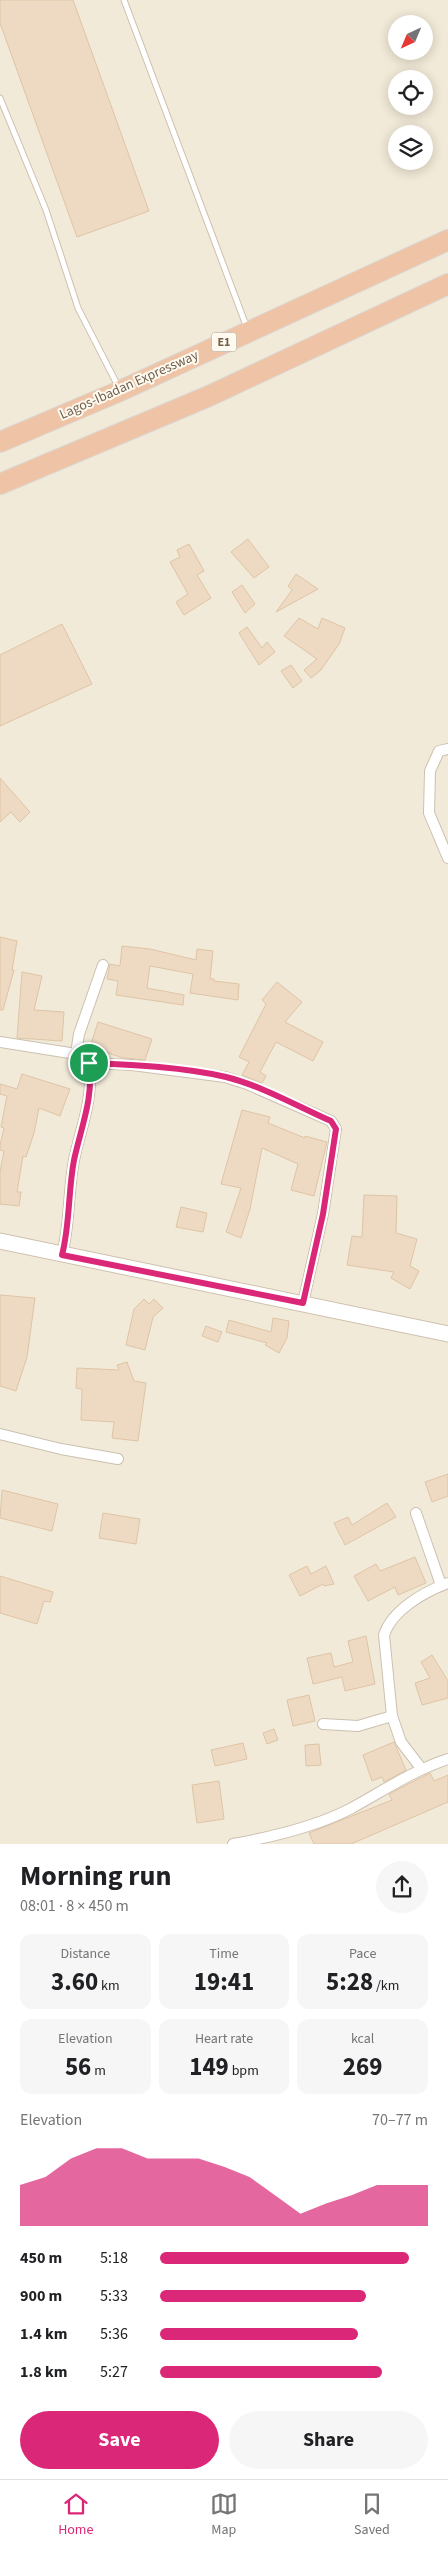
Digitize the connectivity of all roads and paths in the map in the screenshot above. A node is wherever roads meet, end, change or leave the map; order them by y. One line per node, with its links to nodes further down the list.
1 (124, 0): 5 (lane)
2 (0, 98): 6 (lane)
3 (448, 240): 5 (highway, Lagos-Ibadan Expressway / E1)
4 (448, 284): 8 (highway)
5 (248, 330): 6 (highway, Lagos-Ibadan Expressway / E1)
6 (120, 391): 7 (highway, Lagos-Ibadan Expressway / E1)
7 (0, 442)
8 (0, 484)
9 (448, 749): 10 (street)
10 (448, 858)
11 (103, 965): 13 (street)
12 (0, 1042): 13 (street)
13 (76, 1054): 14 (street)
14 (89, 1063): 16 (street); 17 (street)
15 (0, 1241): 16 (street)
16 (62, 1255): 17 (street)
17 (303, 1303): 18 (street)
18 (448, 1334)
19 (0, 1434): 20 (street)
20 (118, 1459)
21 (416, 1513): 22 (street)
22 (445, 1584): 23 (street)
23 (392, 1716): 24 (street); 26 (street)
24 (322, 1724)
25 (448, 1759): 26 (street)
26 (420, 1768): 27 (street)
27 (233, 1844)

